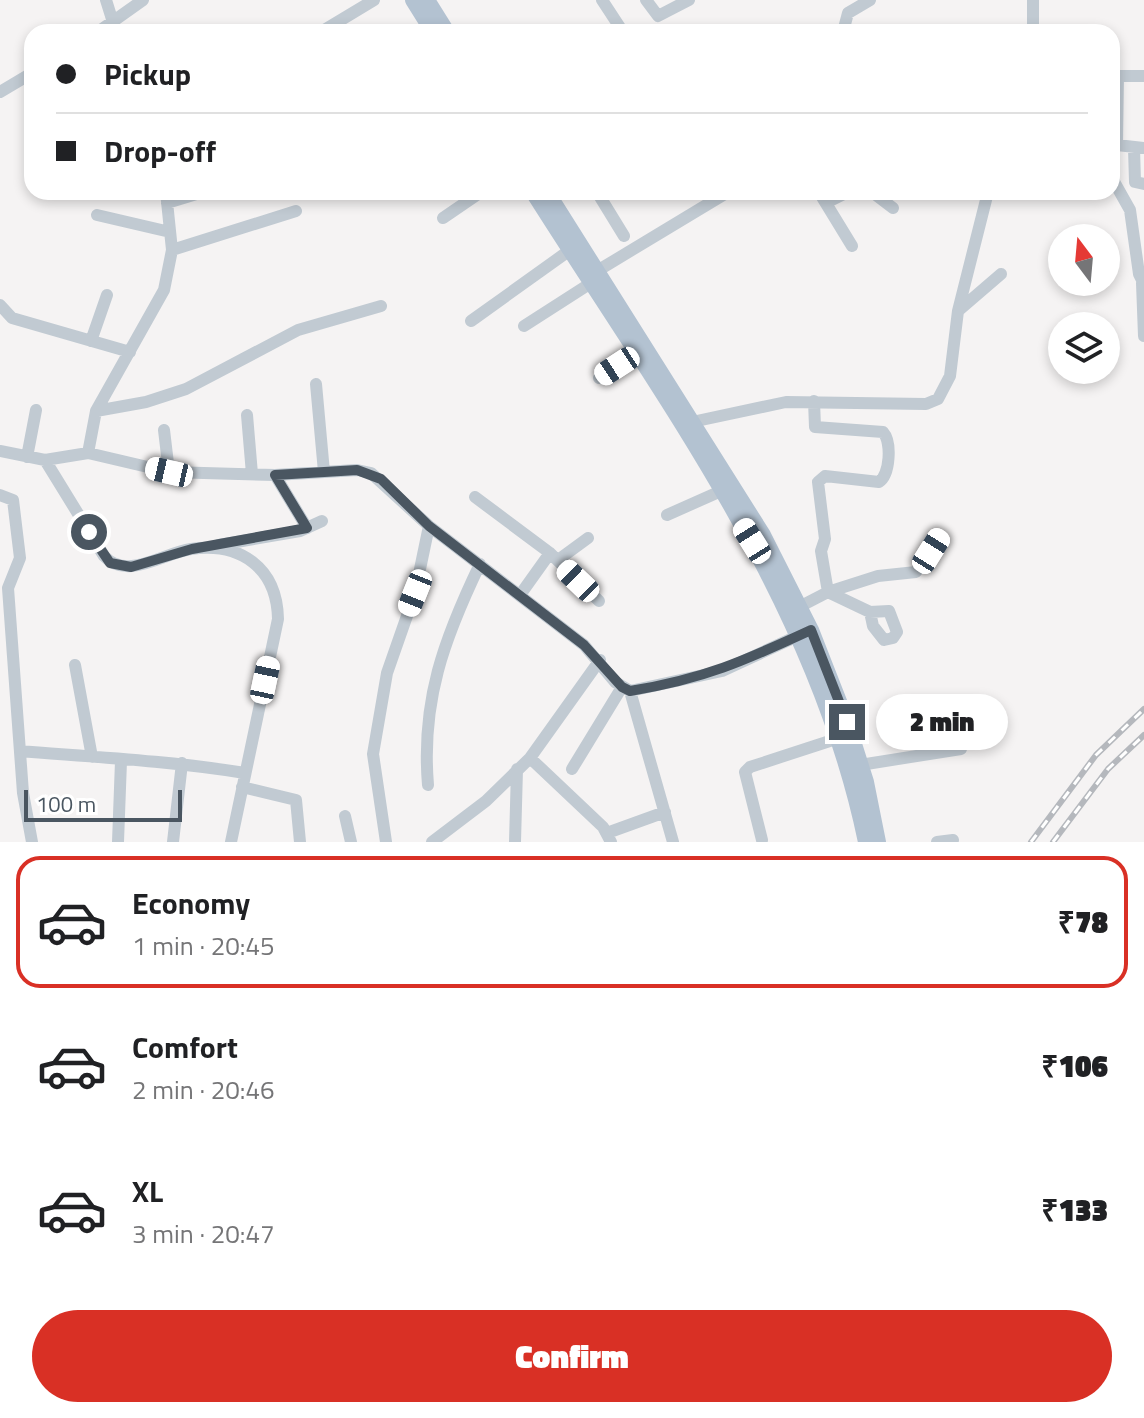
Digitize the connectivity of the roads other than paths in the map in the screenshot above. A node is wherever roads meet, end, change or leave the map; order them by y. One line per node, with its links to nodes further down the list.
1 (106, 0): 11 (street)
2 (143, 0): 12 (street)
3 (374, 0): 13 (street)
4 (413, 0): 14 (main road)
5 (427, 0): 15 (main road)
6 (602, 0): 16 (street)
7 (646, 0): 8 (street)
8 (689, 0)
9 (870, 0): 17 (street)
10 (1033, 0): 18 (street)
11 (113, 24)
12 (118, 24)
13 (334, 24)
14 (428, 24)
15 (442, 24)
16 (618, 24)
17 (845, 24)
18 (1033, 24)
19 (1120, 76): 20 (street)
20 (1144, 76)
21 (24, 78): 22 (street)
22 (0, 92)
23 (1139, 148): 24 (street)
24 (1144, 184)
25 (1120, 192): 46 (street)
26 (167, 200): 39 (street)
27 (469, 200): 38 (street)
28 (538, 200): 43 (main road)
29 (551, 200): 45 (main road)
30 (602, 200): 40 (street)
31 (715, 200): 45 (street)
32 (824, 200): 41 (street)
33 (882, 200): 35 (street)
34 (986, 200): 50 (street)
35 (893, 208)
36 (296, 211): 42 (street)
37 (97, 215): 39 (street)
38 (443, 218)
39 (170, 232): 42 (street)
40 (624, 236)
41 (852, 246)
42 (172, 250): 55 (street)
43 (570, 250): 45 (main road); 51 (street)
44 (1001, 274): 50 (street)
45 (594, 277): 52 (street); 56 (main road); 63 (main road)
46 (1143, 283): 53 (street)
47 (107, 295): 54 (street)
48 (0, 305): 54 (street)
49 (381, 306): 61 (street)
50 (958, 311): 59 (street)
51 (471, 321)
52 (524, 326)
53 (1144, 336)
54 (91, 341): 55 (street)
55 (130, 352): 61 (street)
56 (635, 354): 57 (street); 73 (main road)
57 (599, 378)
58 (316, 384): 70 (street)
59 (814, 401): 63 (street); 85 (street)
60 (36, 410): 67 (street)
61 (96, 411): 66 (street)
62 (247, 415): 71 (street)
63 (692, 422): 88 (main road)
64 (164, 430): 69 (street)
65 (0, 451): 67 (street)
66 (88, 453): 68 (street); 69 (street)
67 (27, 457): 68 (street)
68 (45, 460): 82 (street)
69 (169, 472): 71 (street)
70 (324, 472): 72 (street); 78 (street)
71 (252, 474): 72 (street)
72 (275, 475): 79 (street)
73 (721, 491): 76 (street); 90 (main road)
74 (0, 495): 96 (street)
75 (475, 497): 83 (street)
76 (667, 515)
77 (322, 521): 79 (street)
78 (429, 526): 84 (street); 118 (street)
79 (307, 528): 82 (street)
80 (940, 536): 85 (street)
81 (588, 538): 83 (street)
82 (192, 549): 104 (street)
83 (554, 556): 86 (street); 87 (street)
84 (480, 564): 86 (street); 105 (street)
85 (828, 592): 88 (street); 89 (street)
86 (520, 595): 91 (street)
87 (599, 601)
88 (799, 607): 90 (main road)
89 (870, 612)
90 (806, 632): 93 (street); 94 (main road); 101 (main road)
91 (600, 660): 93 (street); 98 (street)
92 (75, 665): 97 (street)
93 (626, 689): 103 (street); 107 (street)
94 (839, 738): 110 (street); 122 (main road)
95 (961, 749): 101 (street)
96 (20, 751): 97 (street); 112 (street)
97 (92, 757): 99 (street)
98 (530, 758): 102 (street); 109 (street)
99 (121, 761): 100 (street); 113 (street)
100 (182, 763): 104 (street); 114 (street)
101 (860, 765): 123 (main road)
102 (517, 769): 119 (street); 120 (street)
103 (572, 769)
104 (245, 773): 106 (street)
105 (428, 785)
106 (242, 787): 115 (street); 116 (street)
107 (665, 812): 109 (street); 121 (street)
108 (345, 816): 117 (street)
109 (609, 838)
110 (762, 840)
111 (953, 840): 124 (street)
112 (32, 842)
113 (118, 842)
114 (173, 842)
115 (231, 842)
116 (300, 842)
117 (351, 842)
118 (386, 842)
119 (432, 842)
120 (515, 842)
121 (673, 842)
122 (865, 842)
123 (878, 842)
124 (937, 842)

